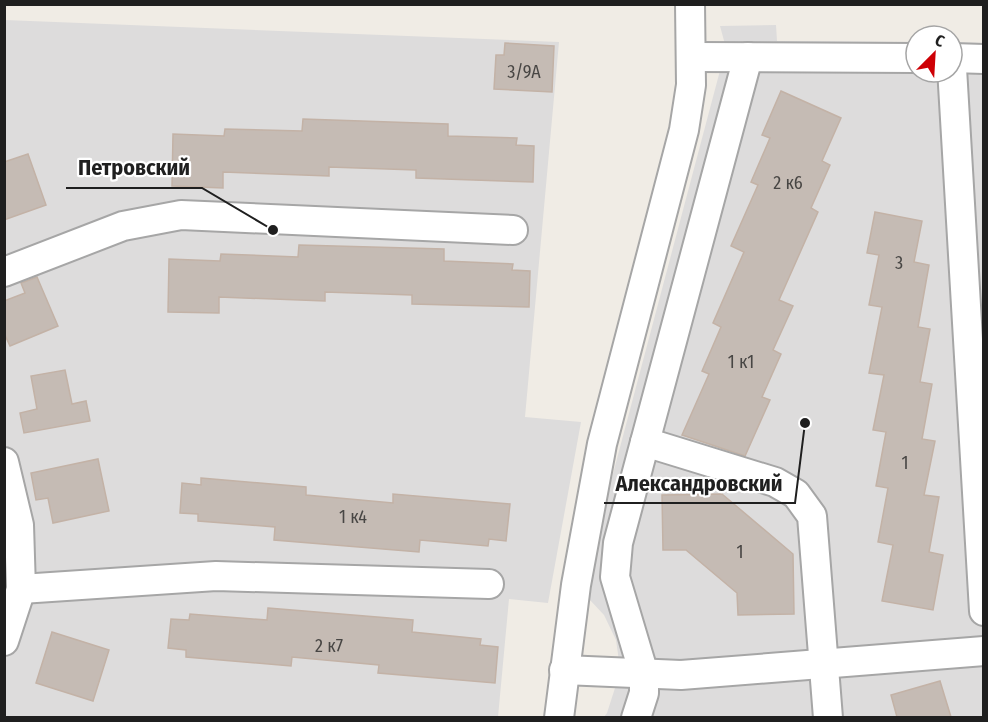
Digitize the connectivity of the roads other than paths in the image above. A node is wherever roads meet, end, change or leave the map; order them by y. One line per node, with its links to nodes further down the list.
1 (690, 4): 2 (street)
2 (692, 57): 3 (street); 18 (street)
3 (748, 57): 4 (street); 10 (street)
4 (904, 58)
5 (964, 58): 6 (street)
6 (984, 59)
7 (953, 84): 14 (street)
8 (513, 230): 9 (street)
9 (4, 272)
10 (645, 442): 17 (street); 19 (street)
11 (4, 462): 13 (street)
12 (489, 585): 13 (street)
13 (21, 589): 15 (street)
14 (984, 611)
15 (4, 641)
16 (984, 651): 17 (street)
17 (823, 663): 19 (street); 22 (street)
18 (564, 670): 19 (street); 20 (street)
19 (644, 674): 21 (street)
20 (559, 717)
21 (636, 717)
22 (828, 717)

